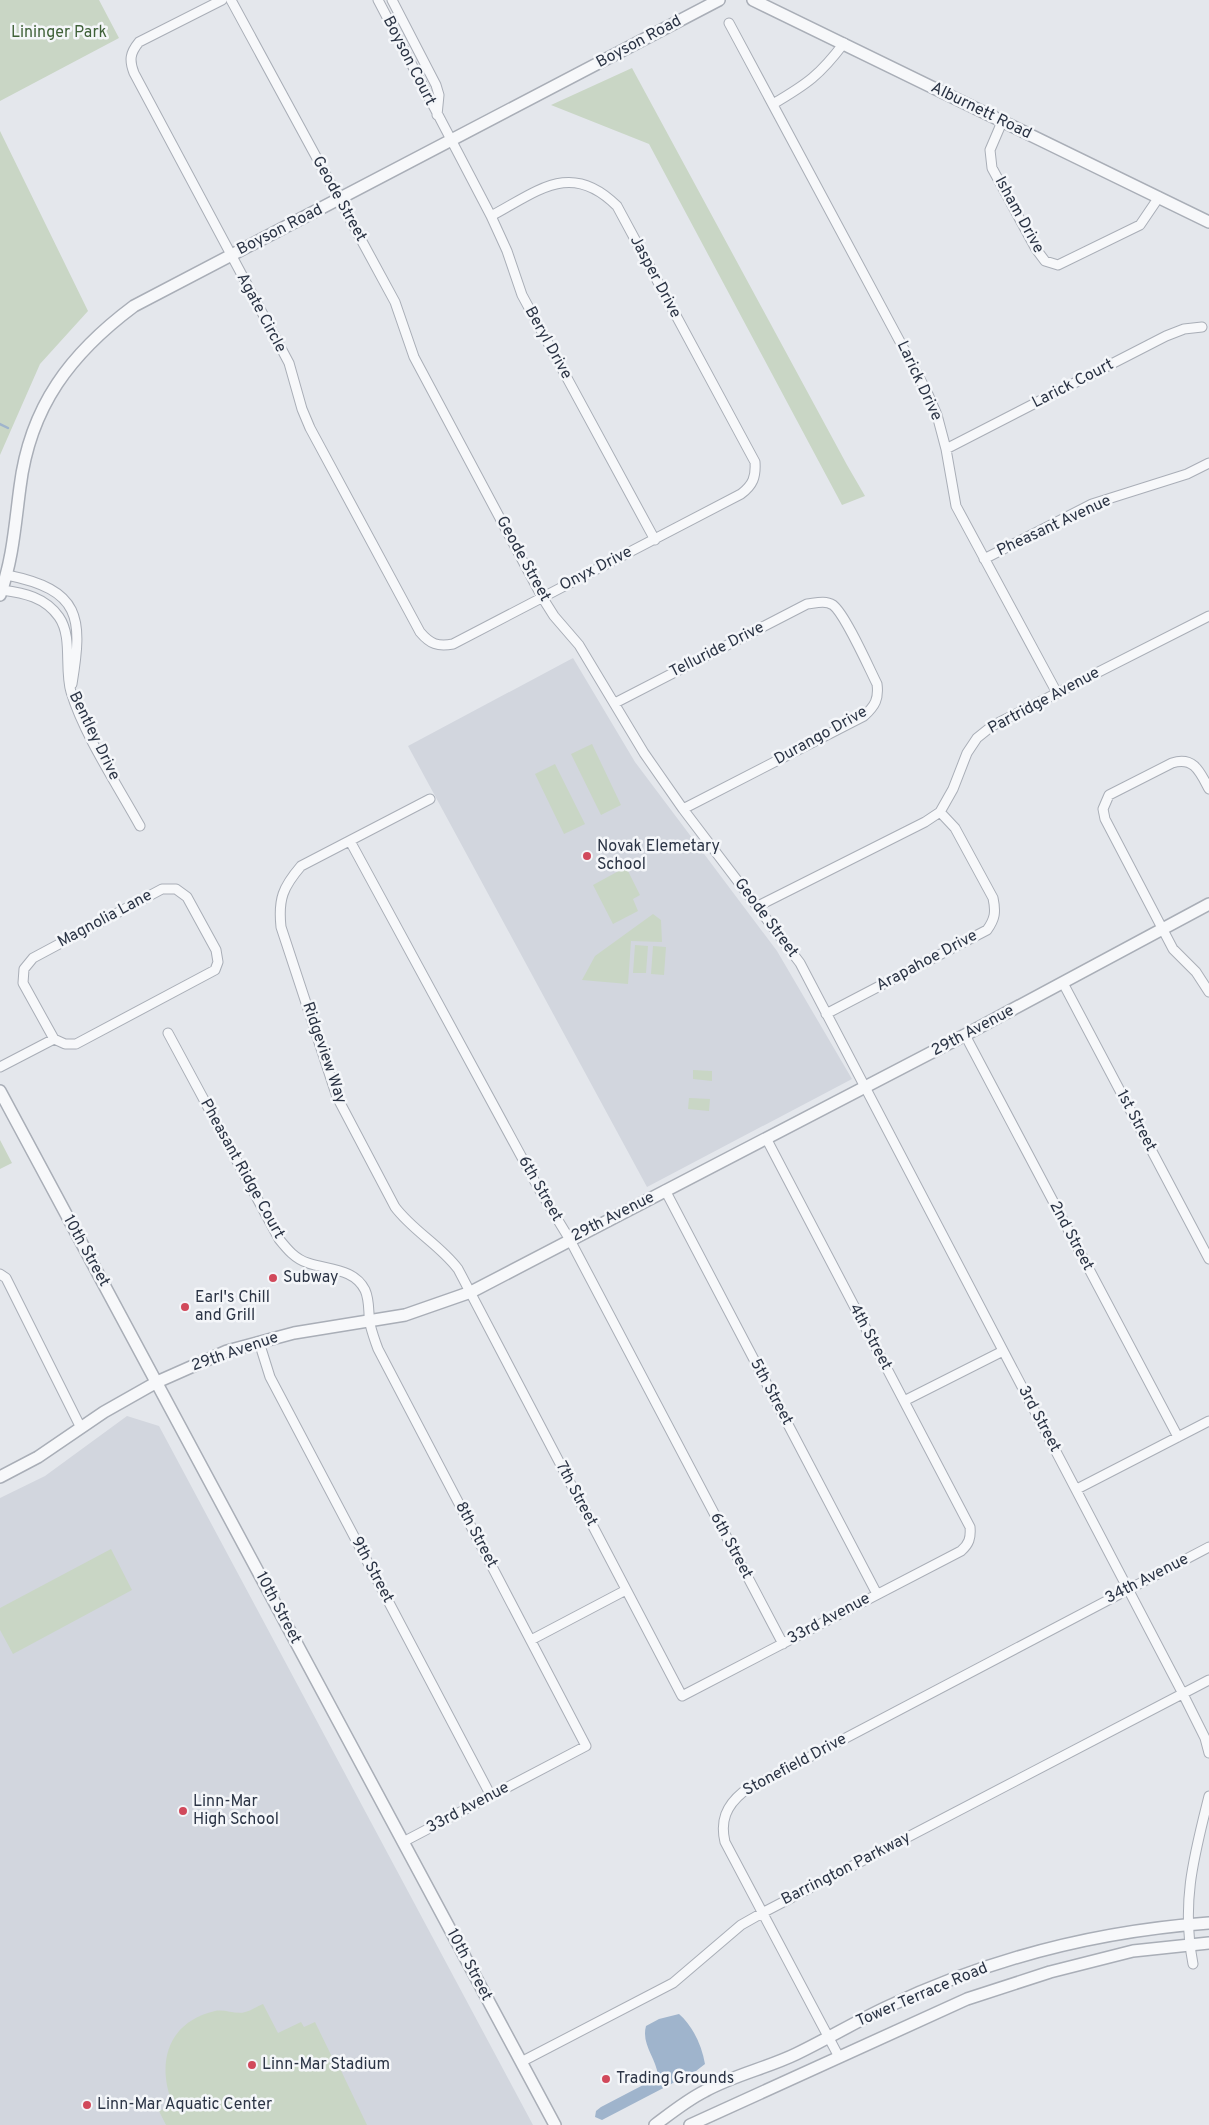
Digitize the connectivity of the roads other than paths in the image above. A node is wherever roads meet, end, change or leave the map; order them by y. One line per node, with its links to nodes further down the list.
1 (222, 0): 17 (street, Agate Circle)
2 (232, 0): 14 (street, Geode Street)
3 (378, 0): 10 (street, Boyson Court)
4 (392, 0): 10 (street, Boyson Court)
5 (719, 0): 12 (street, Boyson Road)
6 (753, 0): 8 (street, Alburnett Road)
7 (729, 23): 9 (street, Larick Drive)
8 (844, 43): 9 (street); 11 (street, Alburnett Road)
9 (773, 104): 19 (street, Larick Drive)
10 (437, 115): 12 (street, Beryl Drive)
11 (1002, 122): 13 (street, Alburnett Road); 13 (street, Isham Drive)
12 (450, 141): 14 (street, Boyson Road); 15 (street, Beryl Drive)
13 (1159, 197): 16 (street, Alburnett Road)
14 (339, 199): 17 (street, Boyson Road); 26 (street, Geode Street)
15 (490, 216): 21 (street, Jasper Drive); 22 (street, Beryl Drive)
16 (1209, 222)
17 (230, 255): 24 (street, Boyson Road); 29 (street, Agate Circle)
18 (1202, 327): 19 (street, Larick Court)
19 (946, 449): 23 (street, Larick Drive)
20 (1209, 463): 23 (street, Pheasant Avenue)
21 (755, 474): 22 (street, Onyx Drive)
22 (655, 540): 26 (street, Onyx Drive)
23 (984, 559): 31 (street, Larick Drive)
24 (7, 575): 25 (street, Boyson Road); 30 (street)
25 (1, 592): 30 (street, Bentley Drive)
26 (542, 597): 29 (street, Onyx Drive); 32 (street, Geode Street)
27 (821, 601): 32 (street, Telluride Drive); 35 (street, Durango Drive)
28 (1209, 616): 31 (street, Partridge Avenue)
29 (427, 641)
30 (71, 692): 37 (street, Bentley Drive)
31 (1057, 693): 36 (street, Partridge Avenue)
32 (614, 703): 35 (street, Geode Street)
33 (1209, 789): 41 (street)
34 (430, 799): 38 (street, Ridgeview Way)
35 (683, 809): 40 (street, Geode Street)
36 (940, 812): 40 (street, Partridge Avenue); 44 (street, Arapahoe Drive)
37 (140, 826)
38 (350, 841): 53 (street, 6th Street); 56 (street, Ridgeview Way)
39 (1209, 904): 41 (street, 29th Avenue)
40 (758, 906): 44 (street, Geode Street)
41 (1162, 928): 42 (street, 29th Avenue); 43 (street)
42 (1063, 983): 46 (street, 29th Avenue); 54 (street, 1st Street)
43 (1209, 992)
44 (826, 1014): 49 (street, Geode Street)
45 (168, 1033): 57 (street, Pheasant Ridge Court)
46 (965, 1035): 49 (street, 29th Avenue); 64 (street, 2nd Street)
47 (54, 1039): 47 (street, Magnolia Lane); 48 (street)
48 (0, 1067)
49 (865, 1087): 51 (street, 29th Avenue); 59 (street, 3rd Street)
50 (0, 1091): 60 (street, 10th Street)
51 (766, 1138): 52 (street, 29th Avenue); 61 (street, 4th Street)
52 (665, 1190): 53 (street, 29th Avenue); 71 (street, 5th Street)
53 (570, 1240): 56 (street, 29th Avenue); 74 (street, 6th Street)
54 (1209, 1259)
55 (0, 1274): 63 (street)
56 (471, 1292): 57 (street, 29th Avenue); 70 (street, 7th Street)
57 (370, 1322): 58 (street, 29th Avenue); 73 (street, 8th Street)
58 (258, 1342): 60 (street, 29th Avenue); 80 (street, 9th Street)
59 (1003, 1351): 61 (street); 66 (street, 3rd Street)
60 (157, 1382): 63 (street, 29th Avenue); 82 (street, 10th Street)
61 (904, 1401): 67 (street, 4th Street)
62 (1209, 1421): 64 (street)
63 (81, 1428): 65 (street, 29th Avenue)
64 (1178, 1437): 66 (street)
65 (0, 1477)
66 (1077, 1489): 69 (street, 3rd Street)
67 (971, 1537): 71 (street, 33rd Avenue)
68 (1209, 1547): 69 (street, 34th Avenue)
69 (1128, 1589): 72 (street, 34th Avenue); 76 (street, 3rd Street)
70 (626, 1590): 73 (street); 77 (street, 7th Street)
71 (877, 1594): 74 (street, 33rd Avenue)
72 (1086, 1611): 83 (street, Stonefield Drive)
73 (531, 1640): 78 (street, 8th Street)
74 (783, 1644): 77 (street, 33rd Avenue)
75 (1209, 1680): 76 (street, Barrington Parkway)
76 (1183, 1694): 79 (street, 3rd Street); 83 (street, Barrington Parkway)
77 (682, 1696)
78 (586, 1746): 80 (street, 33rd Avenue)
79 (1209, 1753)
80 (491, 1796): 82 (street, 33rd Avenue)
81 (1209, 1796): 85 (street)
82 (403, 1842): 91 (street, 10th Street)
83 (764, 1912): 89 (street, Stonefield Drive); 91 (street, Barrington Parkway)
84 (1209, 1923): 85 (street, Tower Terrace Road)
85 (1188, 1924): 87 (street); 89 (street, Tower Terrace Road)
86 (1209, 1944): 87 (street, Tower Terrace Road)
87 (1190, 1945): 88 (street); 90 (street, Tower Terrace Road)
88 (1193, 1964)
89 (829, 2037): 90 (street, Stonefield Drive); 93 (street, Tower Terrace Road)
90 (839, 2057): 94 (street, Tower Terrace Road)
91 (521, 2062): 92 (street, 10th Street)
92 (555, 2125)
93 (655, 2125)
94 (690, 2125)

